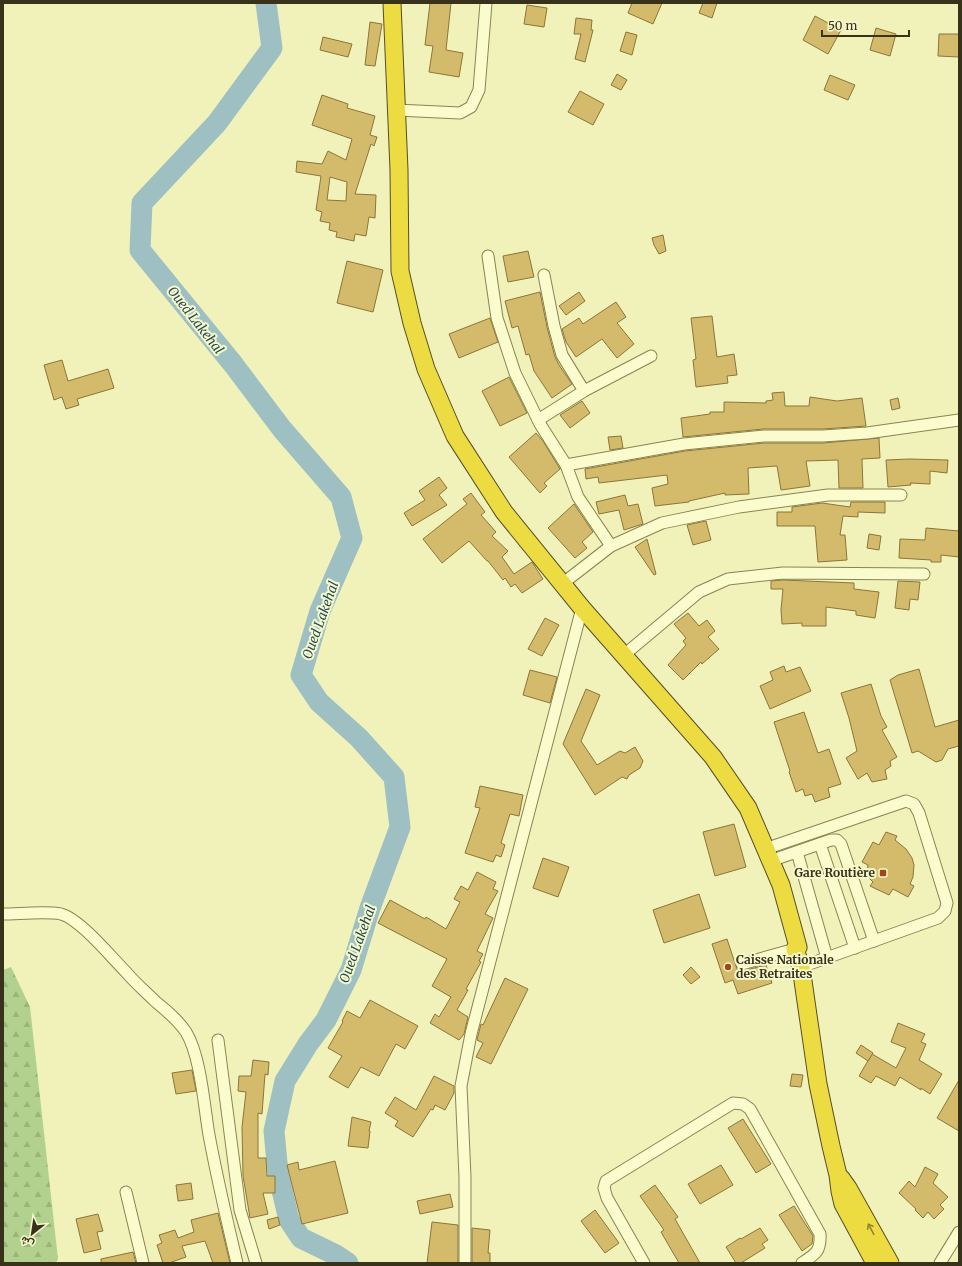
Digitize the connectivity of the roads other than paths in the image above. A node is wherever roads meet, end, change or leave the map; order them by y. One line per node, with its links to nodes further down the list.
1 (392, 3): 3 (highway)
2 (486, 3): 3 (street)
3 (396, 110): 14 (highway)
4 (488, 256): 8 (street)
5 (544, 275): 7 (street)
6 (651, 356): 7 (street)
7 (584, 391): 8 (street)
8 (538, 420): 10 (street)
9 (959, 420): 10 (street)
10 (566, 465): 12 (street)
11 (901, 495): 12 (street)
12 (611, 546): 14 (street)
13 (924, 574): 16 (street)
14 (562, 584): 15 (highway)
15 (582, 608): 16 (highway); 34 (street)
16 (624, 655): 19 (highway)
17 (820, 844): 18 (street); 21 (street); 23 (street)
18 (797, 852): 19 (street); 24 (street)
19 (768, 855): 21 (street); 22 (highway)
20 (3, 914): 32 (street)
21 (874, 941): 23 (street)
22 (795, 948): 25 (street); 26 (highway)
23 (855, 948): 24 (street)
24 (828, 958): 26 (street)
25 (742, 964)
26 (801, 967): 28 (highway)
27 (218, 1040): 33 (street)
28 (838, 1175): 37 (highway); 38 (highway, one-way to 28)
29 (126, 1192): 31 (street)
30 (959, 1232): 39 (street)
31 (143, 1263)
32 (237, 1263)
33 (256, 1263)
34 (465, 1263)
35 (644, 1263): 36 (street)
36 (802, 1263)
37 (875, 1263)
38 (890, 1263)
39 (940, 1263)

